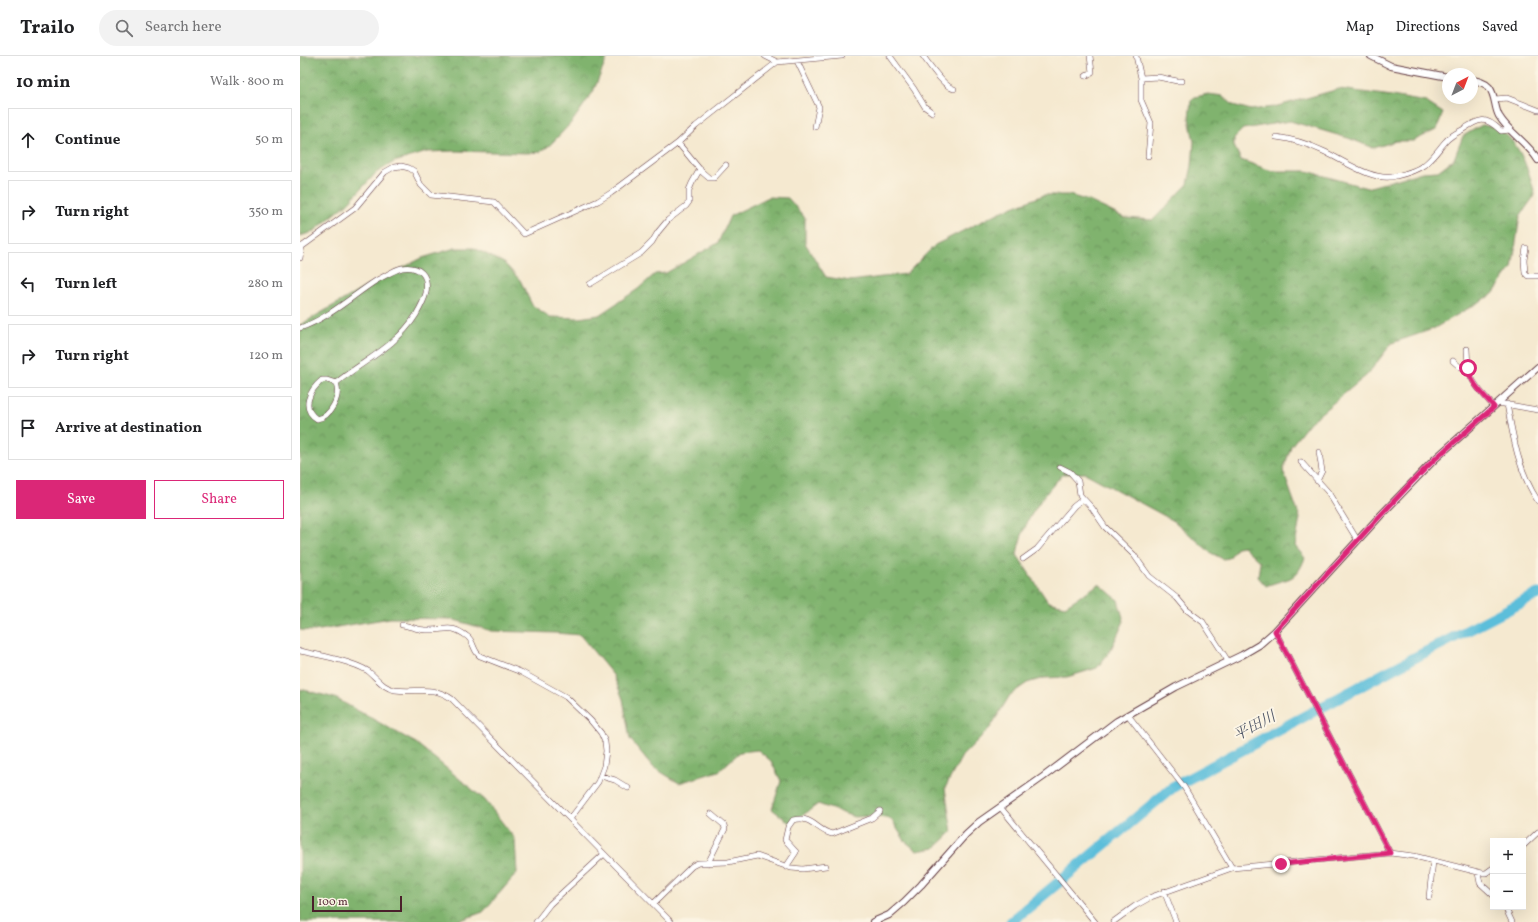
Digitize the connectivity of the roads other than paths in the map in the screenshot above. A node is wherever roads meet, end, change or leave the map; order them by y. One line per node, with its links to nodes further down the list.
1 (766, 56): 8 (street)
2 (842, 56): 9 (street)
3 (890, 56): 18 (street)
4 (923, 56): 15 (street)
5 (1090, 56): 10 (street)
6 (1136, 56): 12 (street)
7 (1371, 56): 11 (street)
8 (781, 60): 9 (street); 22 (street)
9 (797, 61): 19 (street)
10 (1086, 76)
11 (1442, 76)
12 (1141, 78): 13 (street); 23 (street)
13 (1182, 81)
14 (1478, 82): 16 (street)
15 (954, 89)
16 (1495, 99): 17 (street); 20 (street)
17 (1538, 110)
18 (932, 112)
19 (815, 127)
20 (1510, 130): 21 (street); 24 (street)
21 (1276, 137)
22 (678, 142): 26 (street); 27 (street)
23 (1148, 156)
24 (1538, 160)
25 (726, 165): 26 (street)
26 (700, 169): 31 (street)
27 (301, 247): 29 (street)
28 (1526, 248): 30 (street)
29 (300, 258)
30 (1538, 276)
31 (590, 284)
32 (300, 328): 37 (street)
33 (1467, 349): 36 (street)
34 (1453, 361): 36 (street)
35 (1538, 367): 39 (street)
36 (1468, 368): 39 (street)
37 (336, 383): 37 (street)
38 (1506, 404): 39 (street); 40 (street); 46 (street)
39 (1496, 405): 47 (street)
40 (1538, 410)
41 (1319, 452): 44 (street)
42 (1301, 462): 44 (street)
43 (1060, 467): 45 (street)
44 (1317, 481): 47 (street)
45 (1083, 499): 48 (street); 52 (street)
46 (1538, 501)
47 (1358, 541): 50 (street)
48 (1023, 559)
49 (402, 625): 54 (street)
50 (1275, 631): 52 (street); 62 (street)
51 (300, 651): 59 (street)
52 (1228, 661): 53 (street)
53 (1128, 714): 56 (street); 68 (street)
54 (601, 776): 55 (street); 59 (street)
55 (628, 788)
56 (1001, 808): 78 (street); 79 (street)
57 (880, 811): 67 (street)
58 (711, 814): 65 (street)
59 (570, 819): 63 (street)
60 (1538, 832): 61 (street)
61 (1526, 843)
62 (1390, 853): 64 (street); 68 (street)
63 (604, 854): 74 (street); 76 (street)
64 (1433, 861): 70 (street); 73 (street)
65 (708, 863): 67 (street); 74 (street)
66 (826, 866): 67 (street)
67 (786, 867)
68 (1232, 868): 71 (street)
69 (1490, 870): 70 (street)
70 (1478, 873): 72 (street)
71 (1164, 891): 80 (street); 81 (street)
72 (1490, 892)
73 (1428, 897)
74 (653, 904): 77 (street)
75 (1506, 910): 82 (street)
76 (536, 922)
77 (671, 922)
78 (873, 922)
79 (1094, 922)
80 (1113, 922)
81 (1176, 922)
82 (1512, 922)

